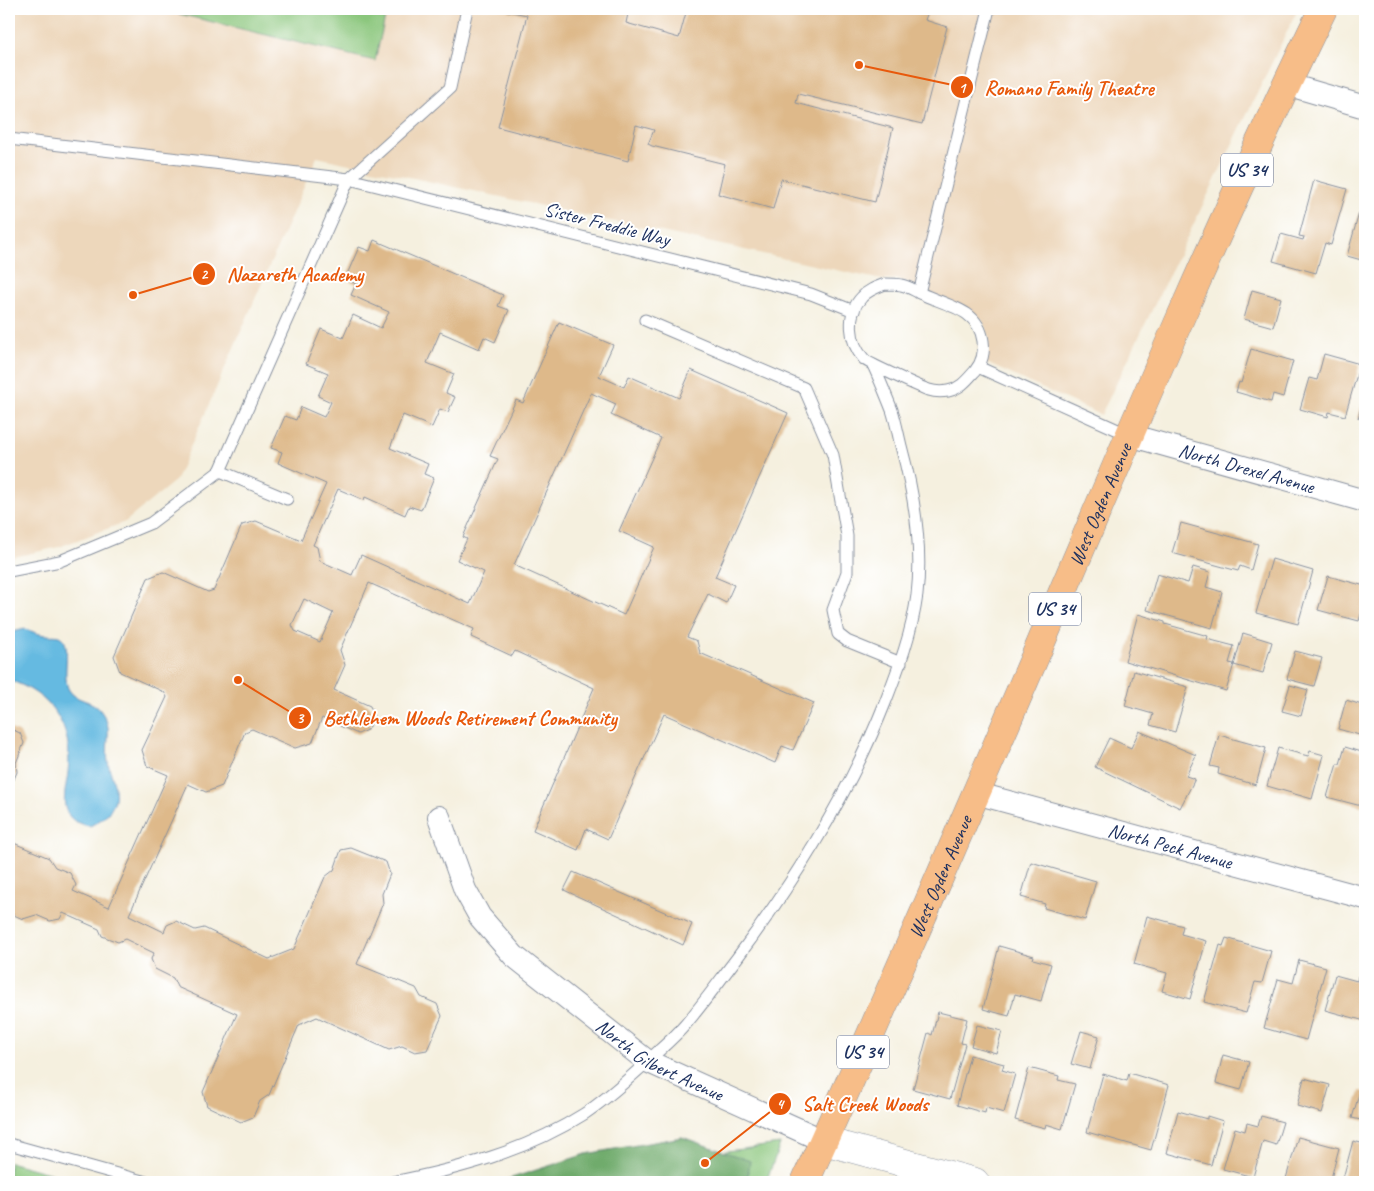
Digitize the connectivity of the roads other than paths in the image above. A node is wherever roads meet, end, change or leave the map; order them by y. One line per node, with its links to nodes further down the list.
1 (467, 9): 7 (lane)
2 (989, 9): 8 (lane)
3 (1323, 9): 4 (main road, West Ogden Avenue / US 34)
4 (1286, 84): 5 (street); 13 (main road, West Ogden Avenue / US 34)
5 (1365, 107)
6 (9, 140): 7 (lane, Sister Freddie Way)
7 (349, 179): 9 (lane, Sister Freddie Way); 14 (lane)
8 (919, 292): 9 (lane); 12 (lane)
9 (854, 311): 11 (lane)
10 (645, 320): 18 (lane)
11 (874, 365): 12 (lane); 18 (lane)
12 (978, 367): 13 (lane)
13 (1129, 435): 16 (street, North Drexel Avenue); 19 (main road, West Ogden Avenue / US 34)
14 (220, 471): 15 (lane); 17 (lane)
15 (286, 499)
16 (1365, 502)
17 (9, 571)
18 (901, 663): 22 (lane)
19 (975, 793): 21 (street, North Peck Avenue); 23 (main road, West Ogden Avenue / US 34)
20 (439, 817): 22 (street, North Gilbert Avenue)
21 (1365, 898)
22 (647, 1062): 23 (street, North Gilbert Avenue); 26 (lane)
23 (824, 1141): 27 (main road, US 34); 28 (street, North Gilbert Avenue)
24 (9, 1144): 25 (lane)
25 (146, 1182)
26 (393, 1182)
27 (805, 1182)
28 (975, 1182)

